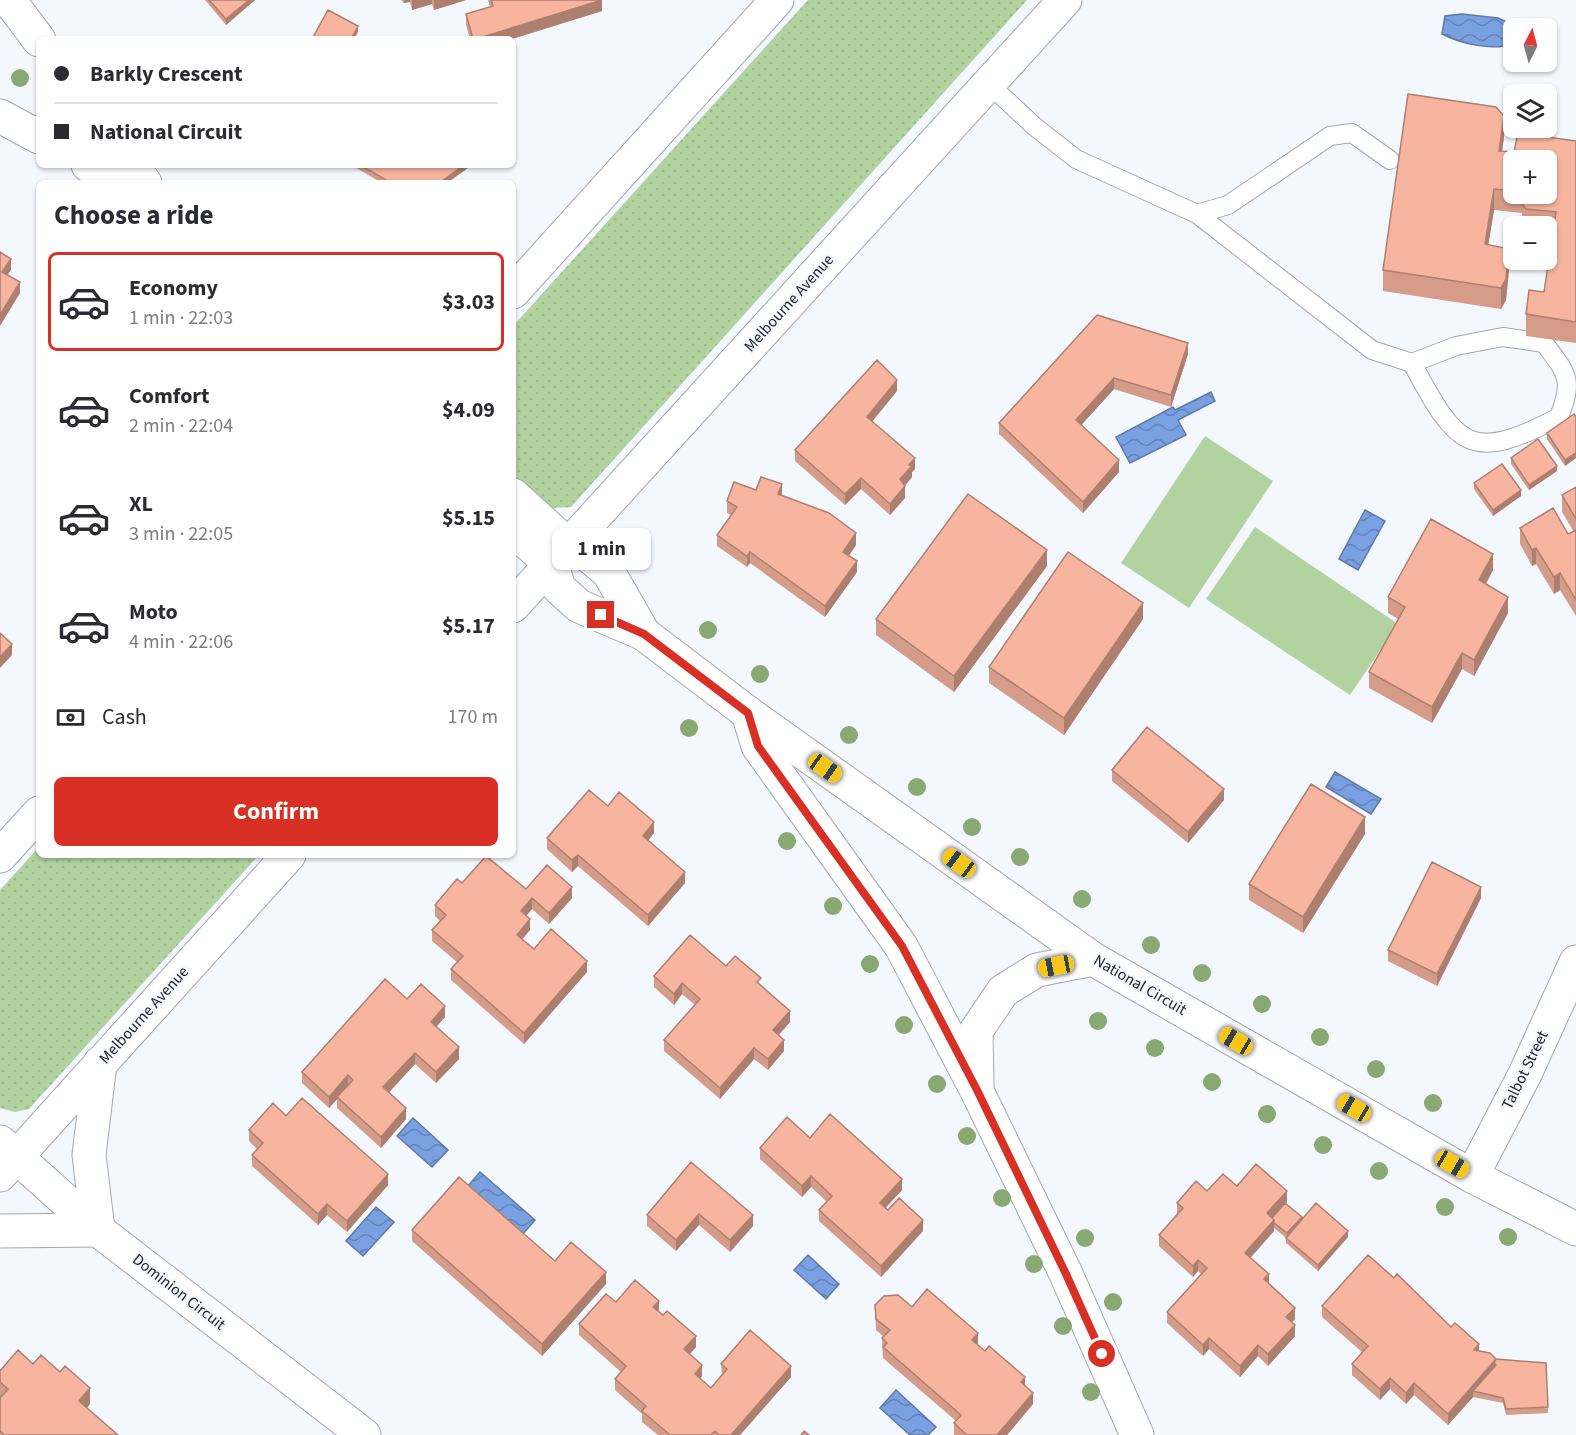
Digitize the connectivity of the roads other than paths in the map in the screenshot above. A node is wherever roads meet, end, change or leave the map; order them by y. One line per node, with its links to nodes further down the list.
1 (9, 0): 4 (street)
2 (777, 0): 14 (street)
3 (1065, 0): 5 (street, Melbourne Avenue)
4 (36, 36)
5 (989, 84): 13 (lane); 18 (street, Melbourne Avenue)
6 (0, 116): 7 (street)
7 (36, 135)
8 (1390, 160): 13 (lane)
9 (93, 168): 11 (street)
10 (133, 168): 12 (street)
11 (114, 180)
12 (143, 180)
13 (1197, 214): 15 (lane)
14 (516, 288)
15 (1413, 363): 15 (lane)
16 (516, 499): 18 (street, National Circuit)
17 (516, 533): 18 (street, National Circuit)
18 (560, 555): 19 (street, Melbourne Avenue); 20 (street, National Circuit); 20 (street, National Circuit)
19 (516, 603)
20 (644, 634): 21 (street, National Circuit)
21 (748, 713): 25 (street, National Circuit); 28 (street)
22 (36, 816): 23 (street)
23 (0, 856)
24 (286, 858): 27 (street, Melbourne Avenue)
25 (1093, 959): 28 (street); 30 (street, National Circuit)
26 (1576, 962): 30 (street, Talbot Street)
27 (100, 1063): 29 (street, Melbourne Avenue); 32 (street)
28 (977, 1090): 35 (street)
29 (5, 1158): 32 (street, Dominion Circuit)
30 (1472, 1176): 31 (street, National Circuit)
31 (1576, 1229)
32 (98, 1230): 33 (street); 34 (street, Dominion Circuit)
33 (0, 1231)
34 (364, 1435)
35 (1137, 1435)

